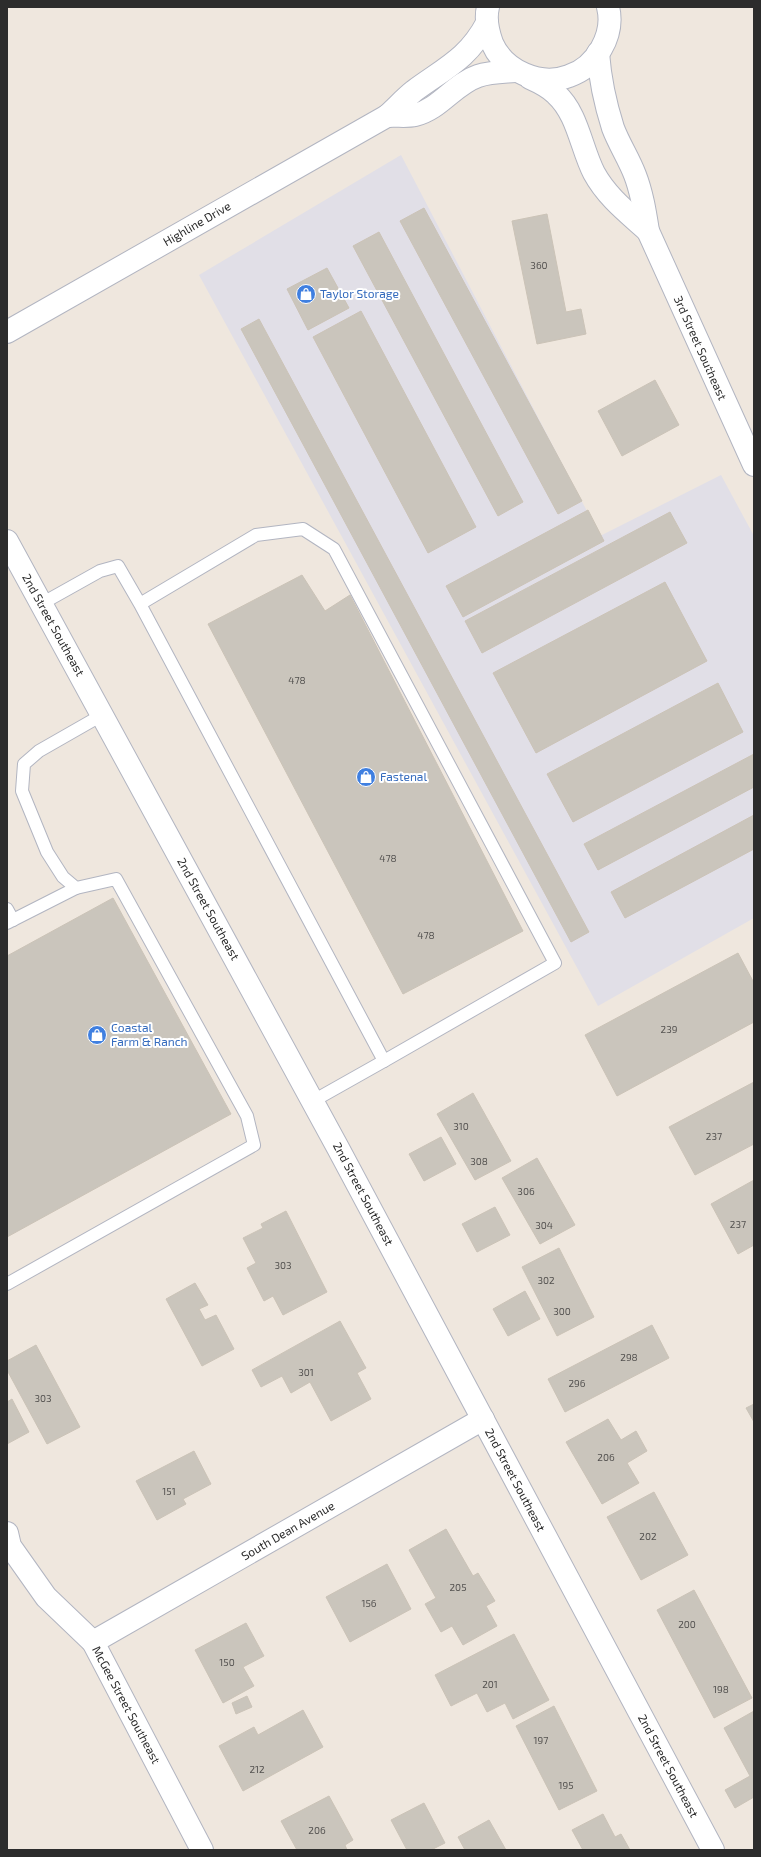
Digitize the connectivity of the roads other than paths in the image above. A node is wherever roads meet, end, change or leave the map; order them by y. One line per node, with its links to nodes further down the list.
1 (608, 7): 4 (street, 3rd Street Southeast)
2 (621, 7): 4 (street)
3 (488, 15): 5 (street, 3rd Street Southeast); 6 (street, Highline Drive)
4 (602, 44): 5 (street, Highline Drive); 7 (street, 3rd Street Southeast)
5 (522, 74): 6 (street, Highline Drive); 7 (street, 3rd Street Southeast)
6 (387, 116): 8 (street, Highline Drive)
7 (648, 231): 9 (street, 3rd Street Southeast)
8 (7, 332)
9 (754, 465)
10 (7, 541): 11 (street, 2nd Street Southeast)
11 (41, 604): 12 (lane); 13 (street, 2nd Street Southeast)
12 (140, 604): 17 (lane); 17 (lane)
13 (102, 716): 14 (lane); 18 (street, 2nd Street Southeast)
14 (76, 888): 16 (lane); 19 (lane)
15 (7, 909): 16 (lane)
16 (10, 922)
17 (384, 1061): 18 (lane)
18 (313, 1101): 20 (street, 2nd Street Southeast)
19 (7, 1284)
20 (483, 1419): 22 (street, South Dean Avenue); 24 (street, 2nd Street Southeast)
21 (7, 1533): 22 (street, McGee Street Southeast)
22 (93, 1642): 23 (street, McGee Street Southeast)
23 (202, 1850)
24 (713, 1850)

